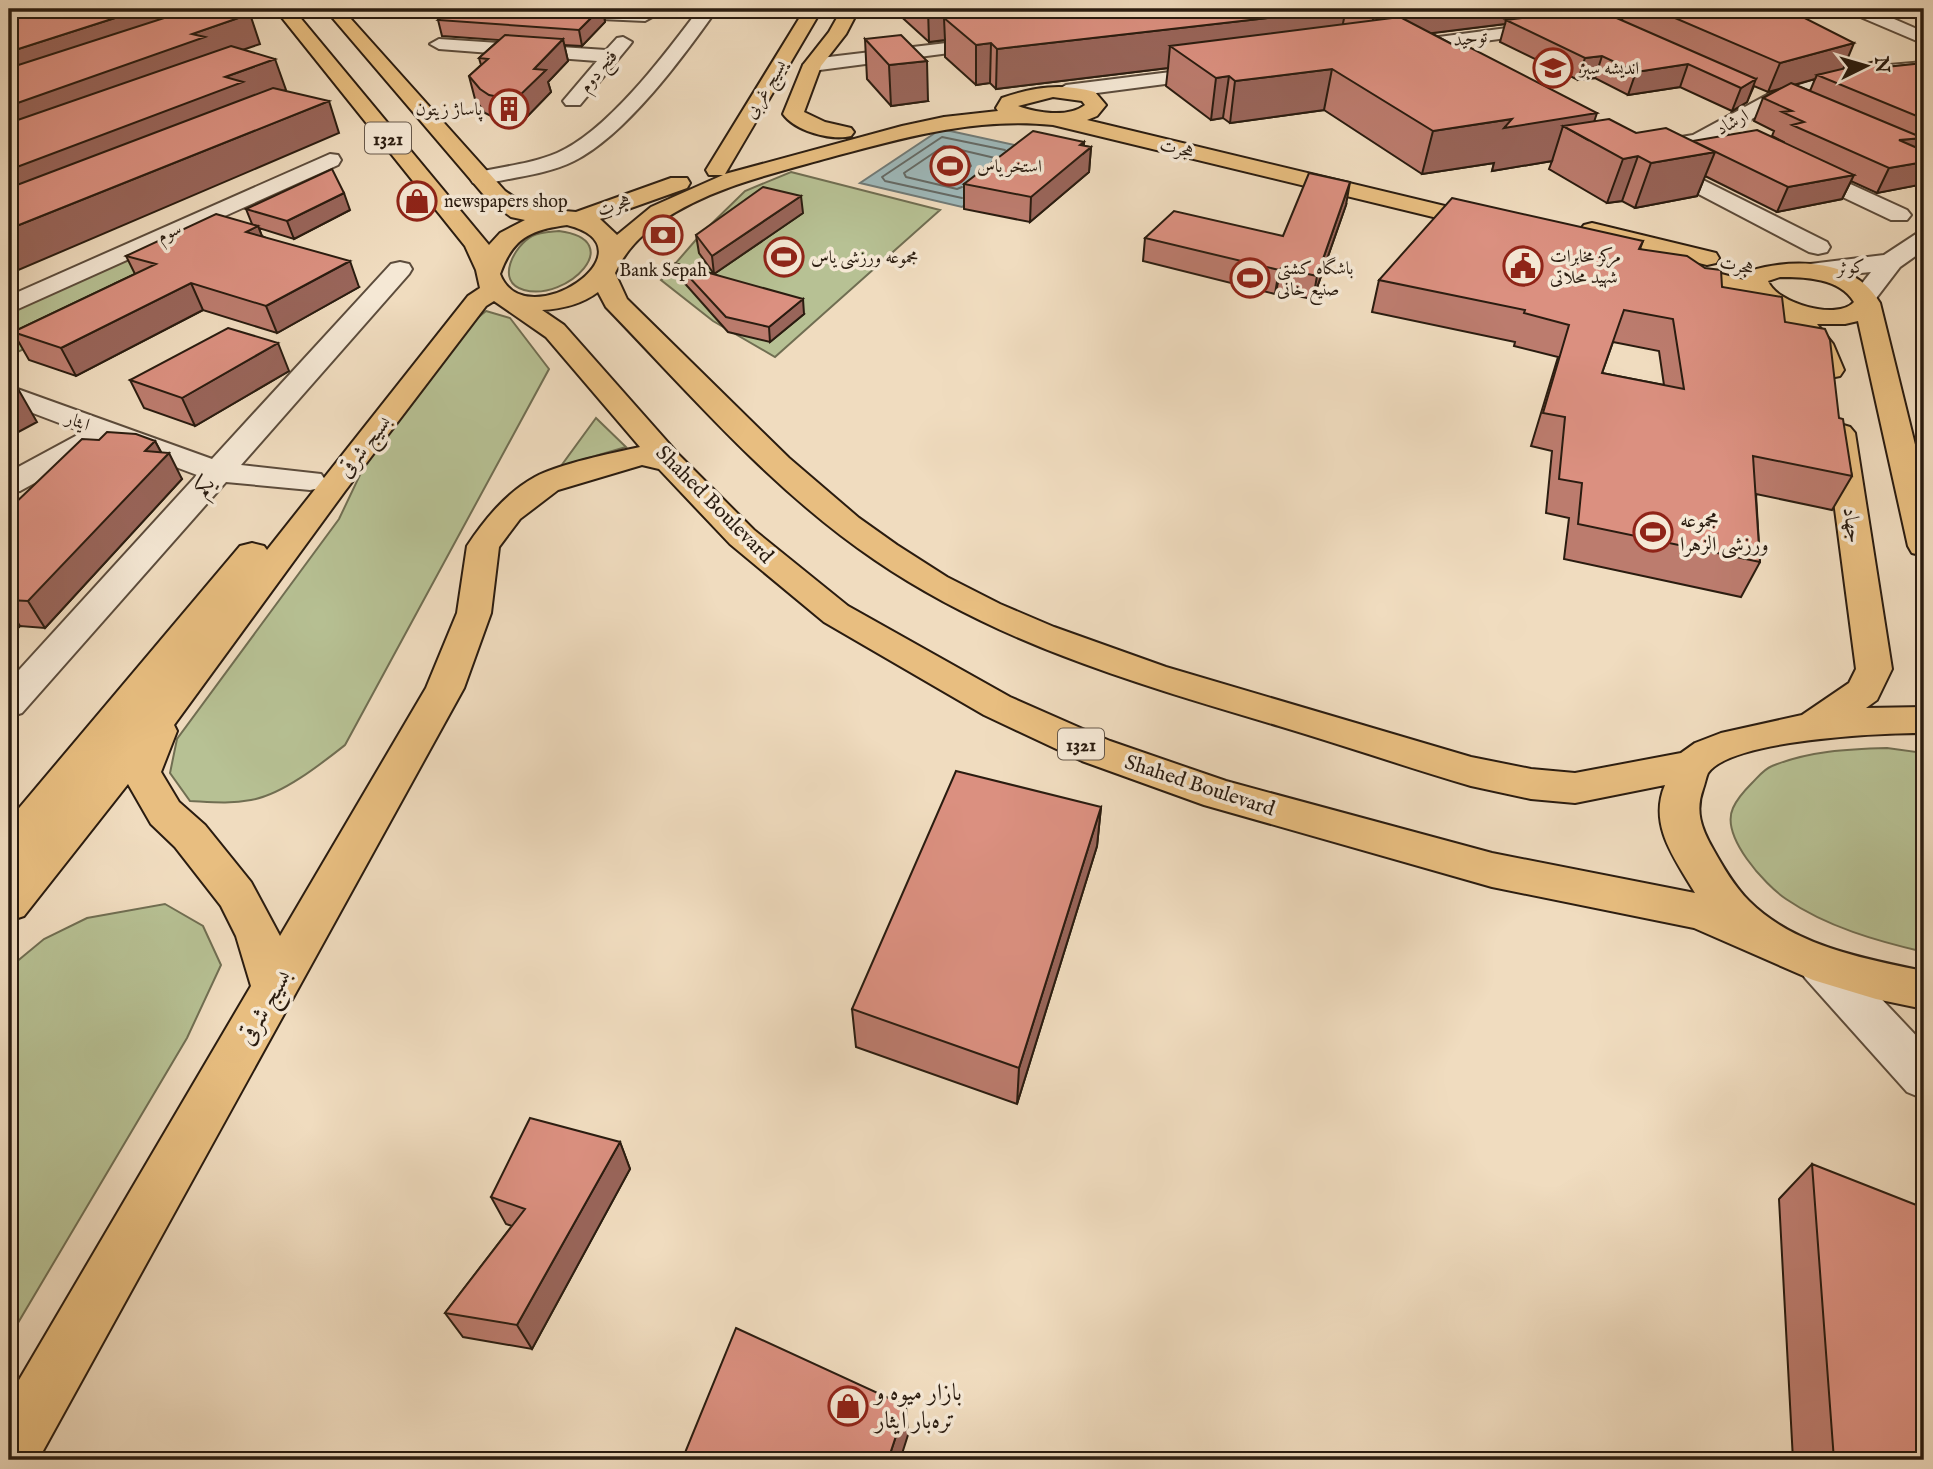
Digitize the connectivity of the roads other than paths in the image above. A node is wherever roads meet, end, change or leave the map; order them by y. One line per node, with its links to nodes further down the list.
1 (284, 9): 48 (main road, Shahed Boulevard / 1321)
2 (333, 9): 37 (main road, 1321)
3 (492, 9): 8 (street)
4 (813, 9): 36 (main road, بسیج غربی)
5 (849, 9): 12 (main road, بسیج غربی)
6 (1689, 9): 10 (street, توحید)
7 (1857, 9): 11 (street)
8 (648, 12): 16 (street, فتح دوم)
9 (699, 13): 37 (street)
10 (1591, 22): 13 (street); 15 (street, توحید)
11 (1924, 38)
12 (849, 39): 17 (main road, بسیج غربی); 17 (street)
13 (1629, 39)
14 (439, 44): 16 (street)
15 (1378, 50)
16 (611, 56): 27 (street, فتح دوم)
17 (812, 65): 32 (main road, بسیج غربی)
18 (1924, 68): 20 (street, ارشاد)
19 (1234, 70): 21 (street)
20 (1878, 72): 22 (street); 26 (street, ارشاد)
21 (1168, 79): 23 (street); 28 (street)
22 (1913, 88)
23 (1066, 91): 25 (main road, هجرت); 28 (main road, هجرت)
24 (1743, 91): 26 (street)
25 (1020, 97): 30 (main road); 32 (main road, هجرت)
26 (1775, 99): 29 (street); 31 (street, ارشاد)
27 (573, 101)
28 (1096, 105): 30 (main road); 30 (main road, هجرت)
29 (1806, 107)
30 (1051, 118): 46 (main road, هجرت)
31 (1719, 130): 33 (street); 44 (street, ارشاد)
32 (844, 132): 36 (main road, هجرت)
33 (1743, 141)
34 (1779, 158): 38 (street)
35 (330, 160): 39 (street, سوم)
36 (717, 170): 40 (main road, هجرت)
37 (481, 178): 40 (main road, 1321)
38 (1899, 215)
39 (196, 220): 41 (street); 51 (street, سوم)
40 (568, 220): 46 (main road); 48 (main road)
41 (234, 231)
42 (1571, 235): 49 (main road, هجرت)
43 (1924, 239): 45 (street, کوثر)
44 (1814, 259): 45 (street, کوثر); 49 (main road); 50 (main road)
45 (1891, 262): 50 (street, کوثر)
46 (606, 267): 48 (main road); 63 (main road)
47 (400, 269): 55 (street, یکم)
48 (495, 285): 54 (main road, Shahed Boulevard / 1321); 56 (main road, بسیج شرقی)
49 (1773, 293): 50 (main road); 62 (main road, جهاد)
50 (1866, 300): 58 (main road)
51 (9, 305)
52 (9, 394): 53 (street, ایثار)
53 (106, 431): 55 (street, ایثار); 57 (street)
54 (669, 462): 66 (main road, Shahed Boulevard / 1321); 67 (main road, بسیج شرقی)
55 (217, 472): 56 (street, ایثار); 60 (street, یکم)
56 (322, 482): 59 (main road, بسیج شرقی); 64 (main road, بسیج شرقی)
57 (14, 497)
58 (1924, 546)
59 (170, 703): 65 (main road, بسیج شرقی); 67 (main road)
60 (9, 704)
61 (1924, 720): 62 (main road)
62 (1814, 725): 63 (main road)
63 (1694, 764): 66 (main road)
64 (9, 849)
65 (9, 904)
66 (1802, 956): 68 (main road); 69 (street)
67 (275, 988): 70 (main road, بسیج شرقی)
68 (1924, 990)
69 (1924, 1077)
70 (9, 1454)

